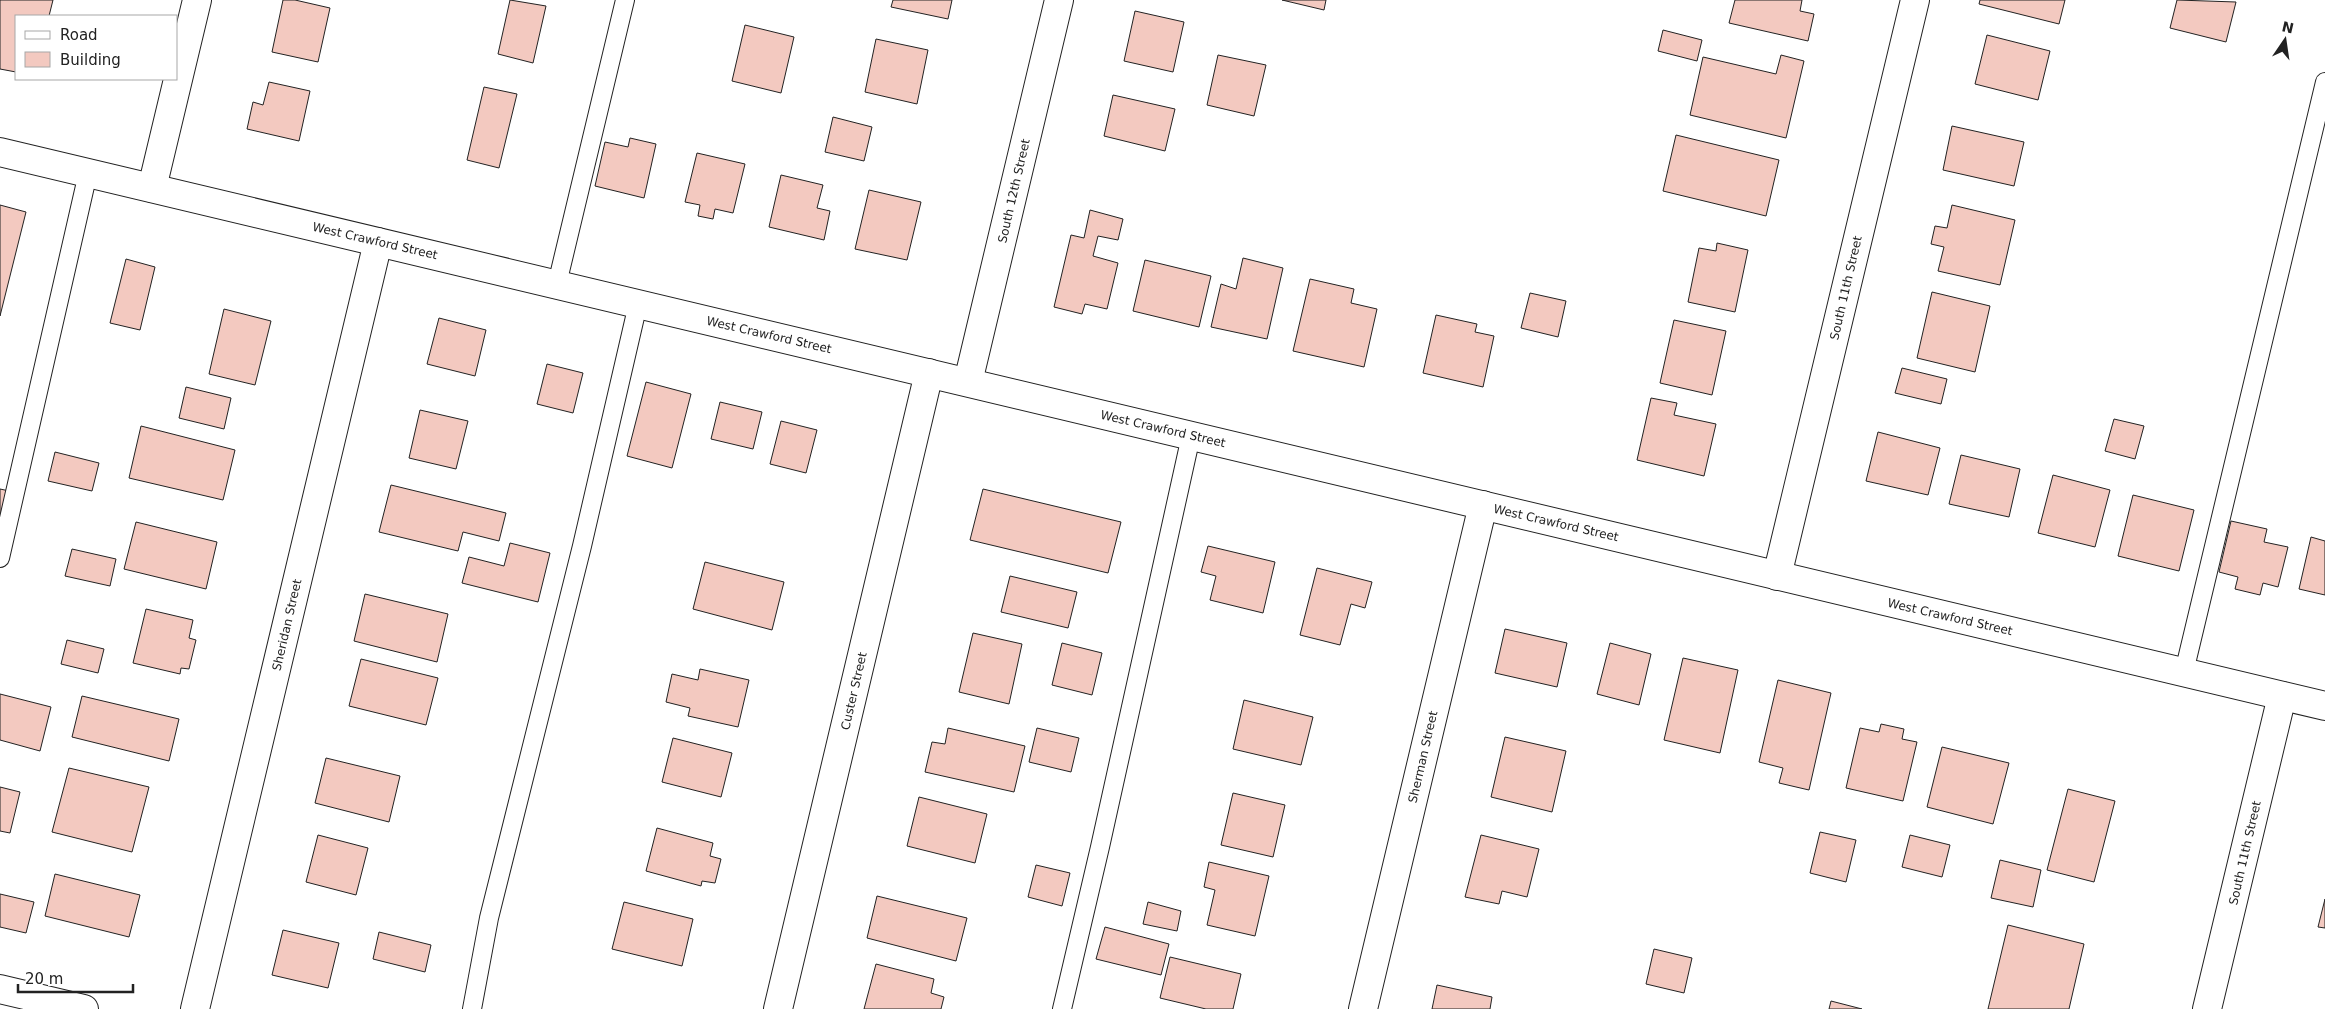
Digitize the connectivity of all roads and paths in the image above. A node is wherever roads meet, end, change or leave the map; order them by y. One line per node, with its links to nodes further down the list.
1 (197, 0): 5 (street)
2 (625, 0): 12 (lane)
3 (1060, 0): 15 (street, South 12th Street)
4 (1914, 0): 19 (street, South 11th Street)
5 (178, 79)
6 (178, 80): 10 (street)
7 (2325, 82): 20 (lane)
8 (0, 152): 9 (street, West Crawford Street)
9 (88, 173): 10 (street, West Crawford Street); 18 (lane)
10 (152, 188): 11 (street, West Crawford Street)
11 (378, 242): 12 (street, West Crawford Street); 25 (street, Sheridan Street)
12 (557, 284): 13 (street, West Crawford Street)
13 (638, 304): 14 (street, West Crawford Street); 26 (lane)
14 (930, 373): 15 (street, West Crawford Street); 27 (street, Custer Street)
15 (968, 382): 16 (street, West Crawford Street)
16 (1191, 436): 17 (street, West Crawford Street); 28 (lane)
17 (1483, 505): 19 (street, West Crawford Street); 29 (street, Sherman Street)
18 (0, 558)
19 (1777, 576): 20 (street, West Crawford Street)
20 (2184, 672): 21 (street, West Crawford Street)
21 (2282, 696): 22 (street, West Crawford Street); 30 (street, South 11th Street)
22 (2325, 706)
23 (0, 989): 24 (street)
24 (84, 1009)
25 (195, 1009)
26 (472, 1009)
27 (778, 1009)
28 (1062, 1009)
29 (1363, 1009)
30 (2207, 1009)

